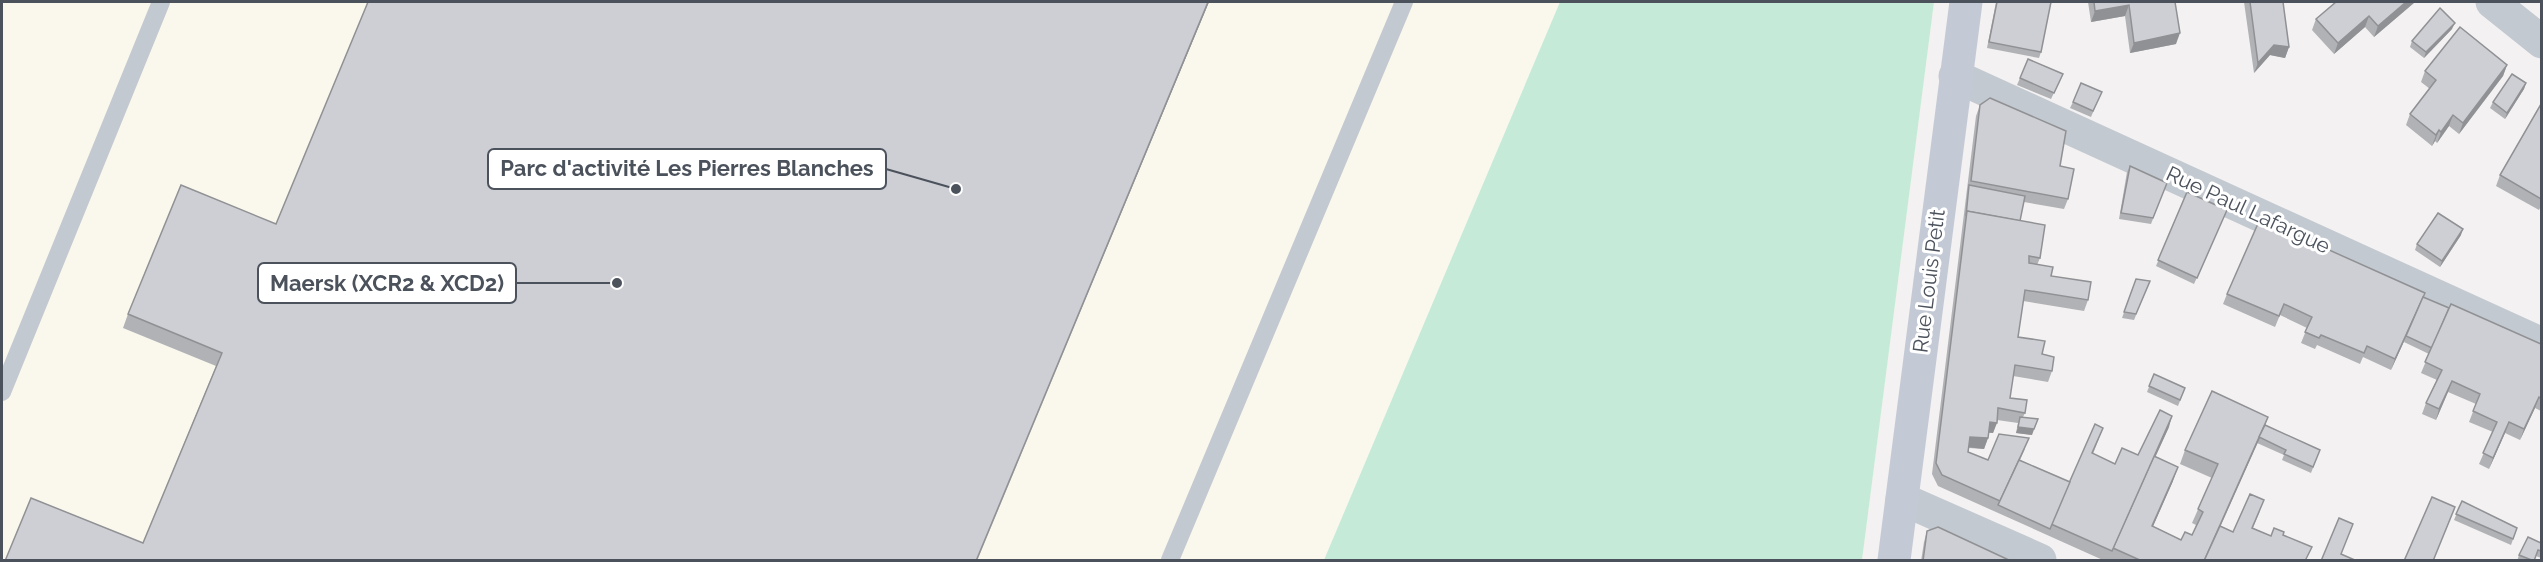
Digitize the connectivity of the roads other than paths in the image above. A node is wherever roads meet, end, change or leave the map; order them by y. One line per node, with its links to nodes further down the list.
1 (161, 2): 8 (lane)
2 (1404, 2): 10 (lane)
3 (1966, 2): 6 (street, Rue Louis Petit)
4 (2492, 2): 5 (street)
5 (2541, 42)
6 (1955, 75): 7 (street, Rue Paul Lafargue); 9 (street, Rue Louis Petit)
7 (2541, 344)
8 (2, 392)
9 (1902, 499): 11 (street, Rue Louis Petit); 12 (street)
10 (1170, 561)
11 (1894, 561)
12 (2040, 561)

